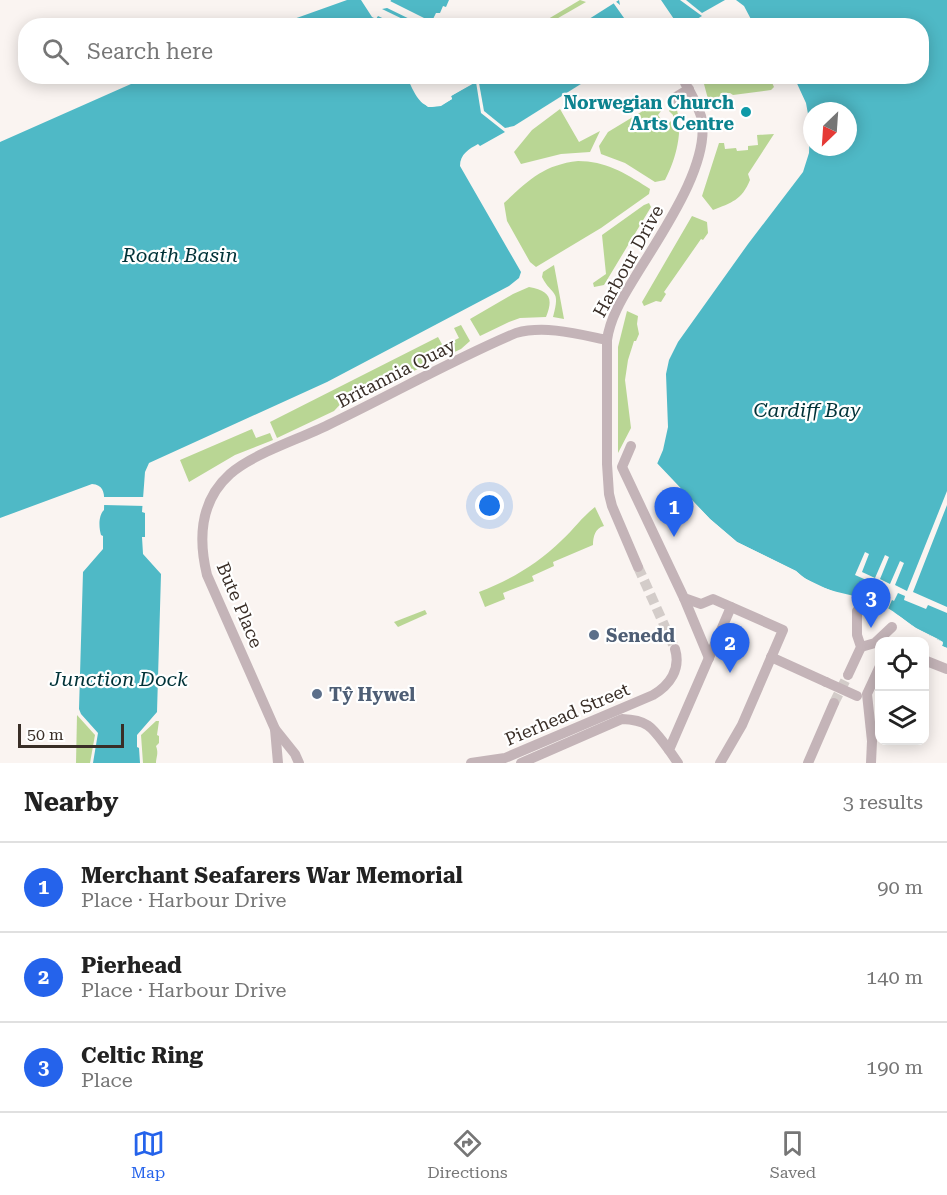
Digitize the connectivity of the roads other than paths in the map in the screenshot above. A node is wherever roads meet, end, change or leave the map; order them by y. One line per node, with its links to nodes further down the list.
1 (671, 99): 2 (street, Harbour Drive)
2 (607, 340): 4 (street, Britannia Quay); 5 (street, Harbour Drive)
3 (631, 446): 6 (street)
4 (216, 491): 20 (street, Bute Place)
5 (638, 567)
6 (684, 598): 7 (street); 13 (street)
7 (730, 607): 12 (street); 13 (street)
8 (857, 611): 10 (street)
9 (892, 627): 10 (street)
10 (861, 647): 17 (street)
11 (675, 649): 24 (street, Pierhead Street)
12 (771, 657): 18 (street, bridge); 27 (street)
13 (709, 658): 21 (street)
14 (929, 662): 15 (street)
15 (947, 669)
16 (875, 674): 18 (street)
17 (848, 675)
18 (862, 698): 29 (street)
19 (834, 703): 28 (street)
20 (275, 729): 22 (street, Bute Place); 23 (street, Bute Place)
21 (669, 750): 25 (street); 26 (street)
22 (278, 763)
23 (299, 763)
24 (471, 763)
25 (522, 763)
26 (678, 763)
27 (720, 763)
28 (808, 763)
29 (871, 763)

